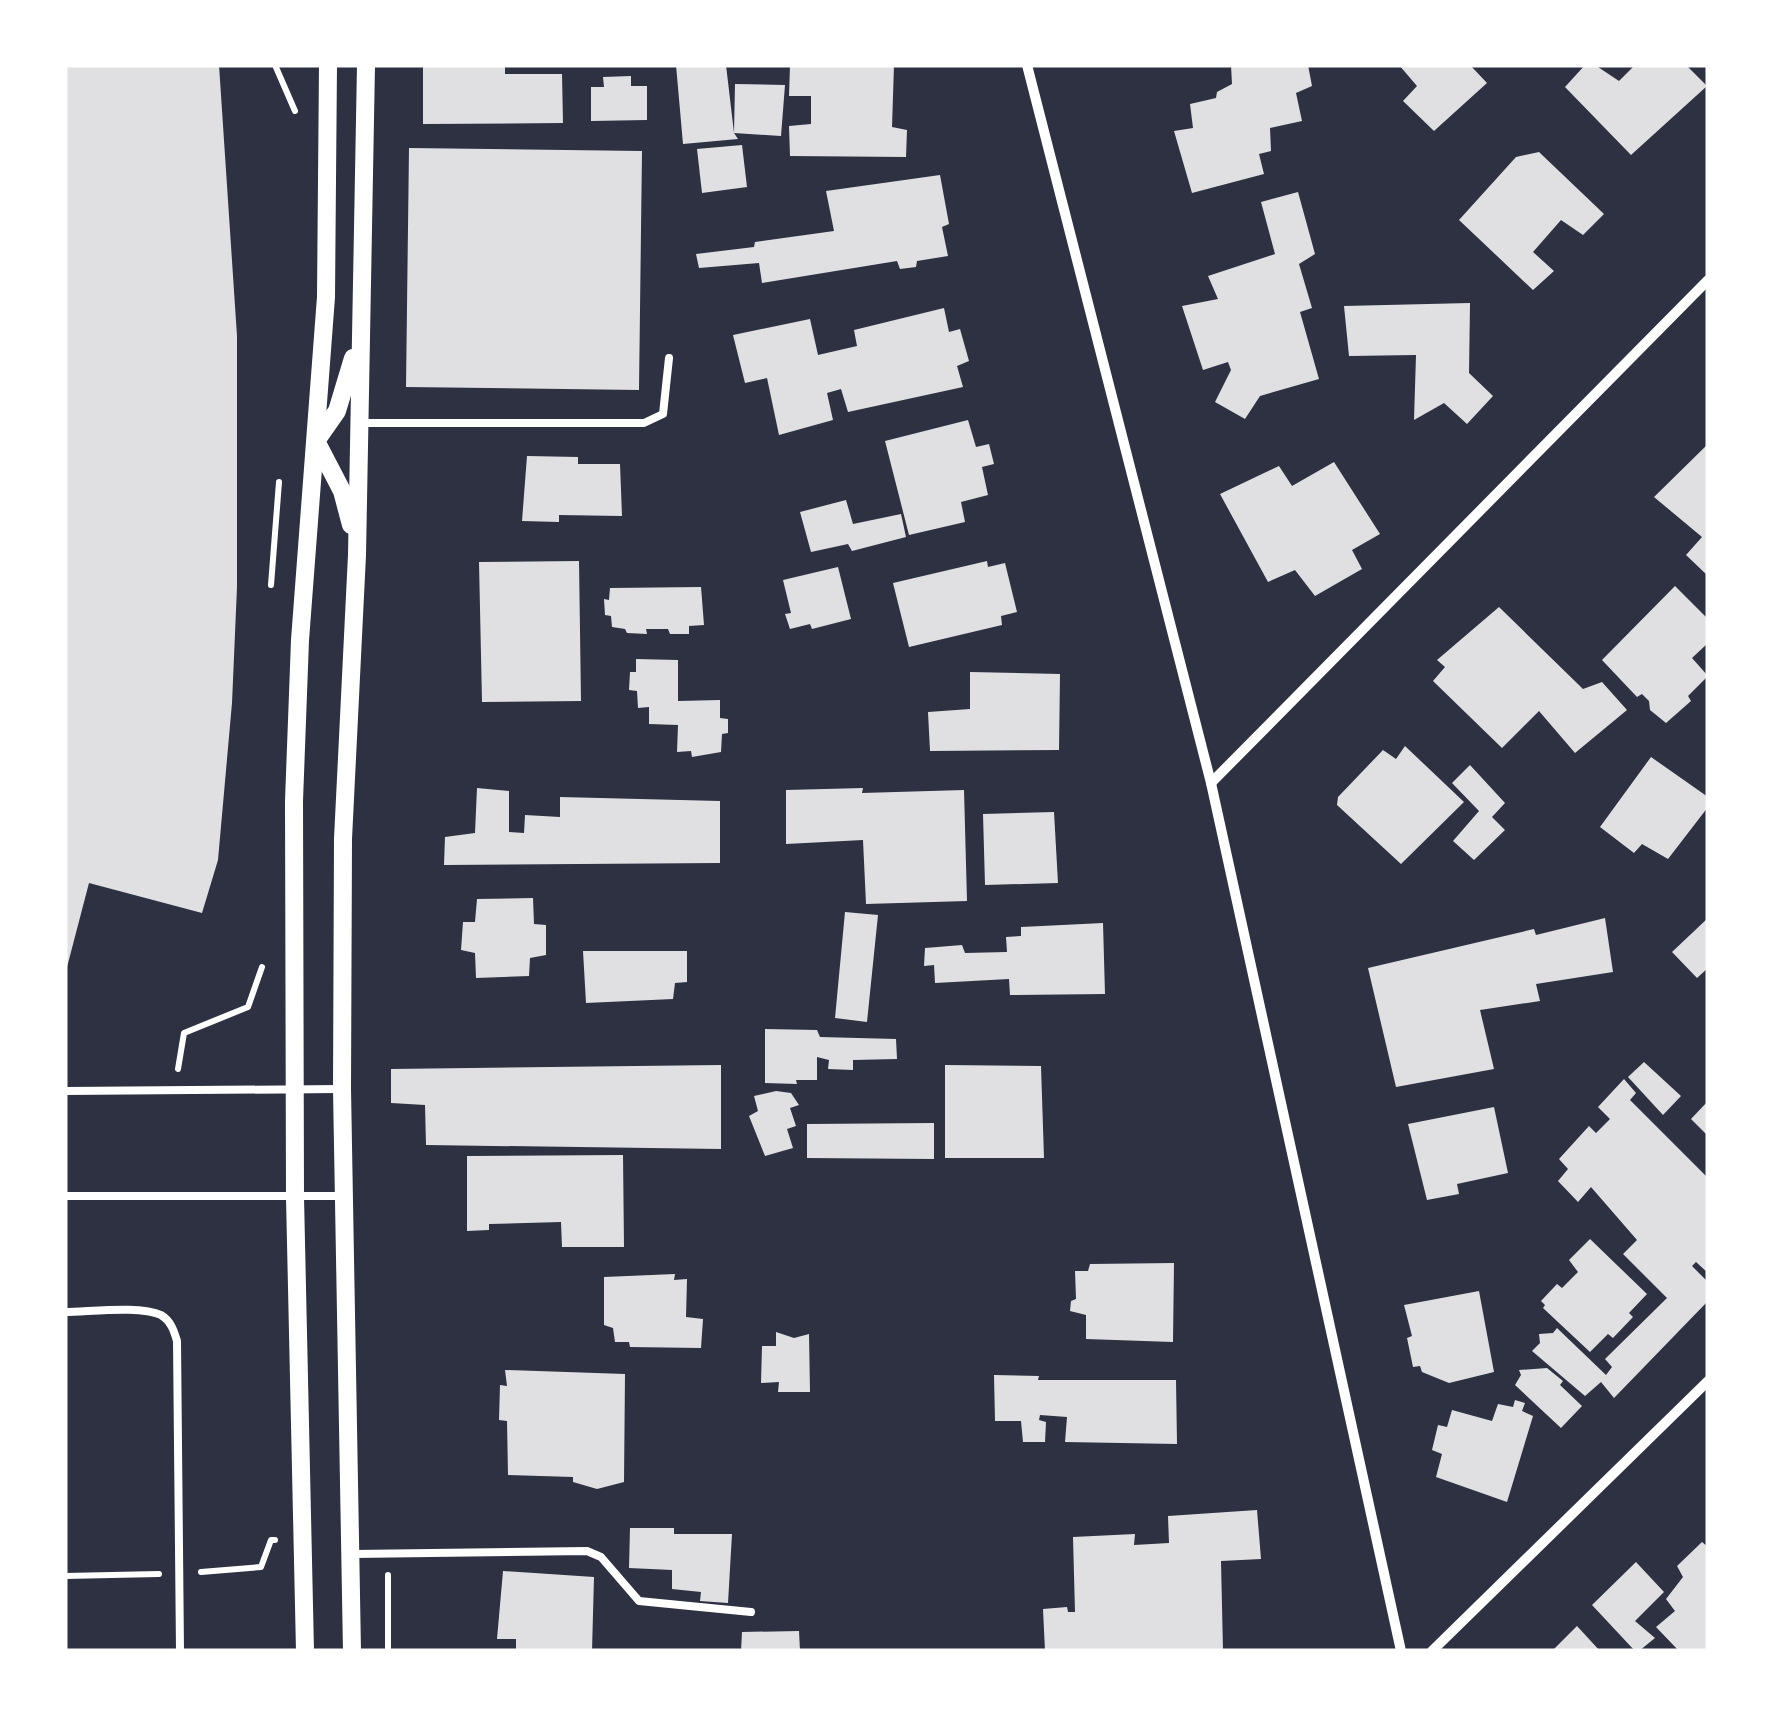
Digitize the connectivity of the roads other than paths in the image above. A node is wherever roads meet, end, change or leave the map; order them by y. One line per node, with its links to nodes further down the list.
1 (328, 65): 8 (street)
2 (366, 65): 5 (street)
3 (1028, 65): 10 (street)
4 (1708, 280): 10 (street)
5 (364, 301): 7 (street); 8 (street)
6 (668, 358): 7 (lane)
7 (359, 422): 9 (street)
8 (316, 442): 9 (street); 11 (street)
9 (357, 555): 12 (street)
10 (1211, 782): 24 (street)
11 (296, 1088): 12 (lane); 13 (lane); 15 (street)
12 (342, 1089): 16 (street)
13 (65, 1091)
14 (65, 1196): 15 (lane)
15 (296, 1196): 16 (lane); 22 (street)
16 (346, 1196): 19 (street)
17 (65, 1312): 21 (lane)
18 (1708, 1381): 25 (street)
19 (353, 1554): 20 (lane); 23 (street)
20 (751, 1612)
21 (180, 1651)
22 (305, 1651)
23 (352, 1651)
24 (1401, 1651)
25 (1432, 1651)

